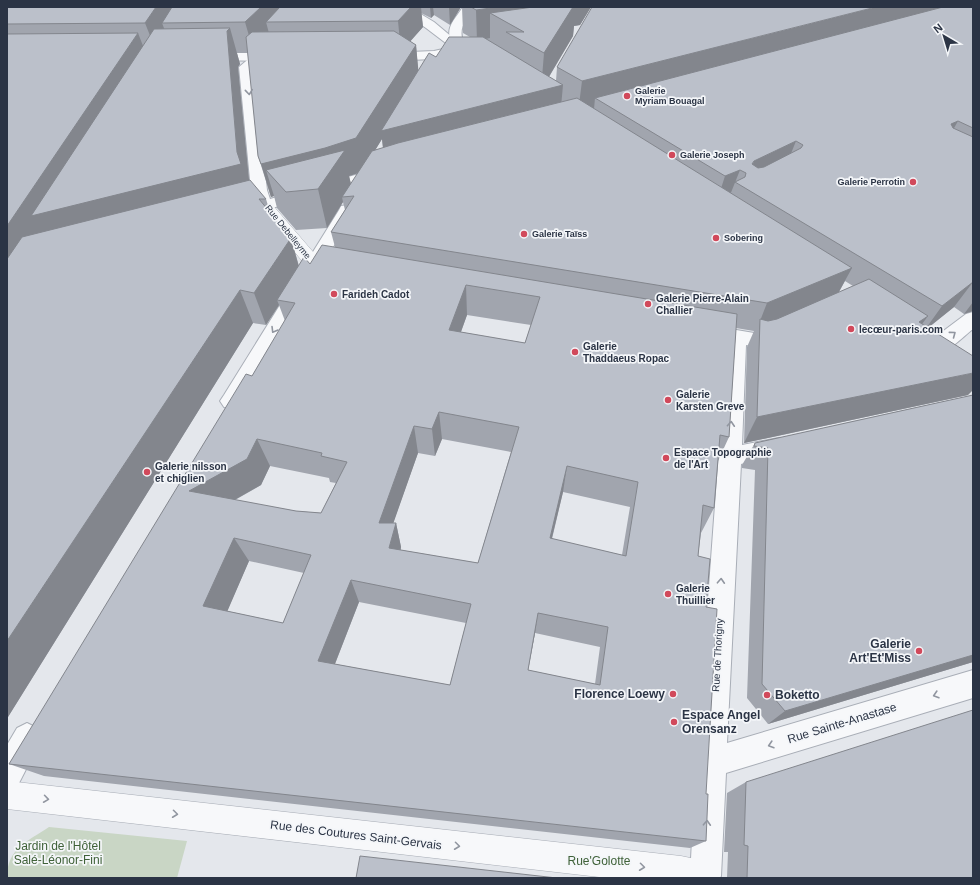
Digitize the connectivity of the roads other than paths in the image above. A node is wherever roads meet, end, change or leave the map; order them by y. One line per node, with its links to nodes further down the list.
1 (306, 7): 6 (street, Rue Debelleyme)
2 (401, 7): 4 (street)
3 (469, 7): 4 (street)
4 (459, 48): 5 (street); 8 (street); 10 (street)
5 (479, 51)
6 (256, 57): 7 (street); 9 (street); 13 (street, Rue Debelleyme, one-way to 13)
7 (288, 57)
8 (376, 57)
9 (193, 58)
10 (433, 67)
11 (396, 167): 12 (street)
12 (372, 168): 13 (street); 15 (street)
13 (264, 205): 14 (street); 15 (street, Rue Debelleyme)
14 (224, 215)
15 (324, 266): 21 (street, one-way to 21)
16 (973, 319): 20 (street, one-way to 16)
17 (797, 323): 19 (street)
18 (690, 329): 19 (street)
19 (737, 337): 23 (street, Rue de Thorigny, one-way to 19)
20 (950, 359)
21 (222, 416)
22 (798, 443): 23 (street)
23 (729, 457): 26 (street, Rue de Thorigny, one-way to 23)
24 (973, 684): 26 (street, Rue Sainte-Anastase, one-way to 26)
25 (22, 736): 27 (street)
26 (711, 764): 29 (street, Rue de Thorigny, one-way to 26)
27 (7, 774)
28 (7, 795): 29 (street, Rue des Coutures Saint-Gervais, one-way to 29)
29 (705, 877)

